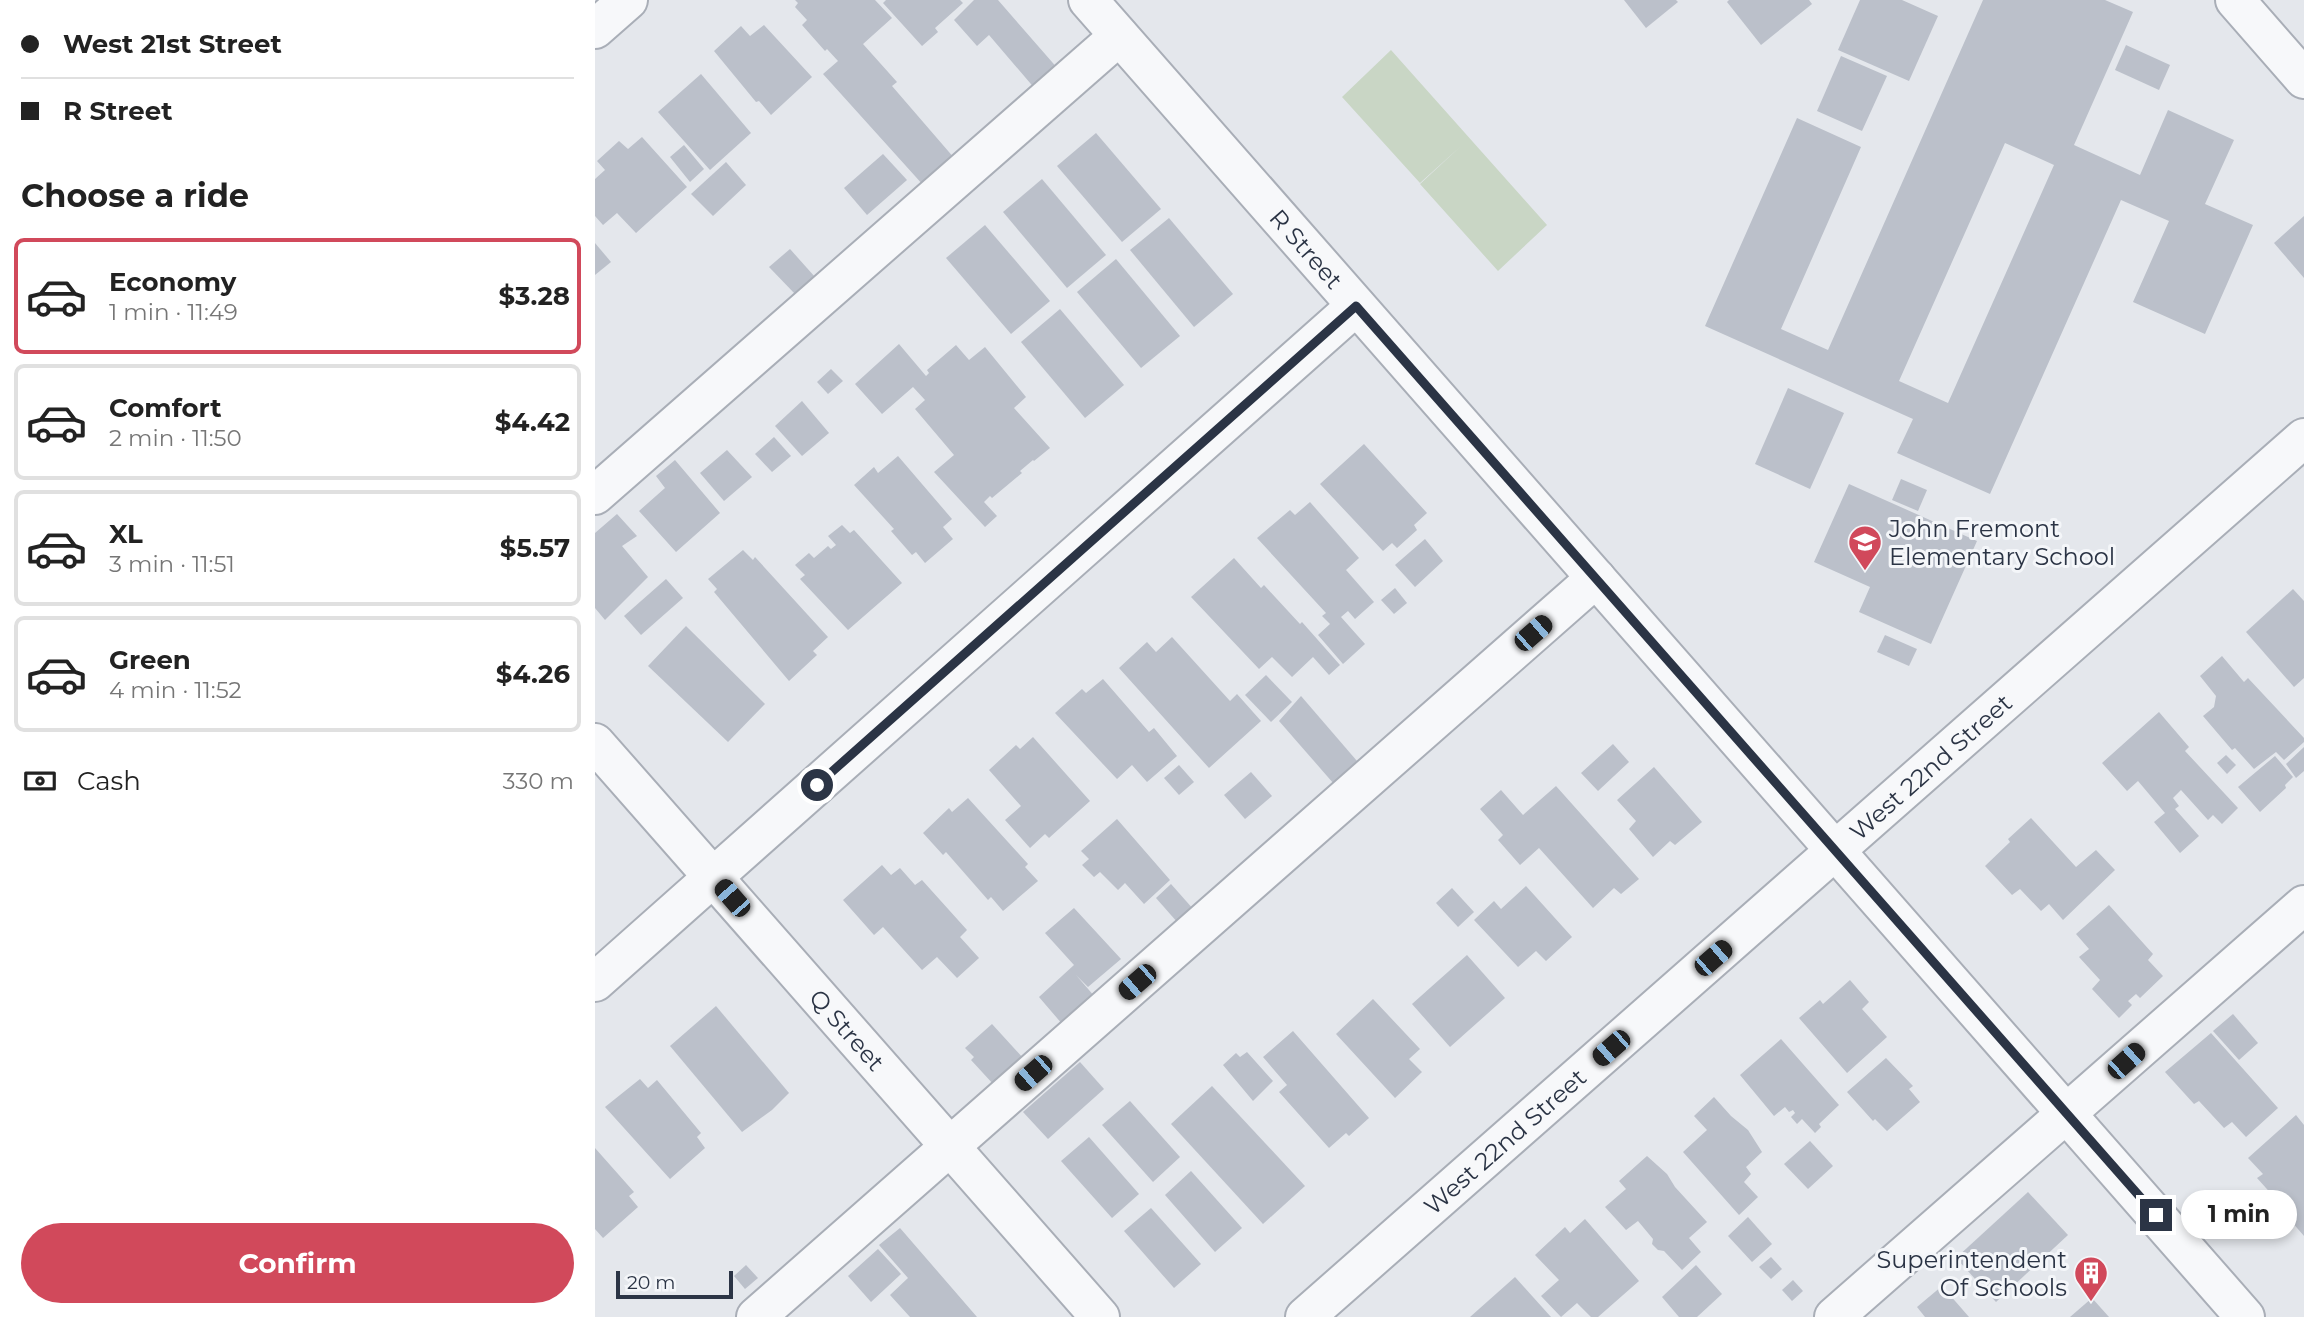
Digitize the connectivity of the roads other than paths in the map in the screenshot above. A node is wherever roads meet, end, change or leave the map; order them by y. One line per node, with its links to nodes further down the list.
1 (628, 0): 4 (street)
2 (1088, 0): 5 (street, R Street)
3 (2245, 4): 6 (street)
4 (595, 29)
5 (1119, 36): 7 (street, R Street); 9 (street)
6 (2304, 79)
7 (1356, 306): 10 (street, R Street); 13 (street)
8 (2304, 438): 12 (street, West 22nd Street)
9 (595, 495)
10 (1596, 578): 12 (street, R Street); 17 (street)
11 (595, 743): 13 (street, Q Street)
12 (1835, 850): 16 (street, R Street); 20 (street, West 22nd Street)
13 (713, 877): 15 (street); 17 (street, Q Street)
14 (2304, 905): 16 (street)
15 (595, 982)
16 (2066, 1113): 21 (street); 22 (street, R Street)
17 (950, 1147): 18 (street); 19 (street, Q Street)
18 (756, 1317)
19 (1100, 1317)
20 (1305, 1317)
21 (1834, 1317)
22 (2245, 1317)

